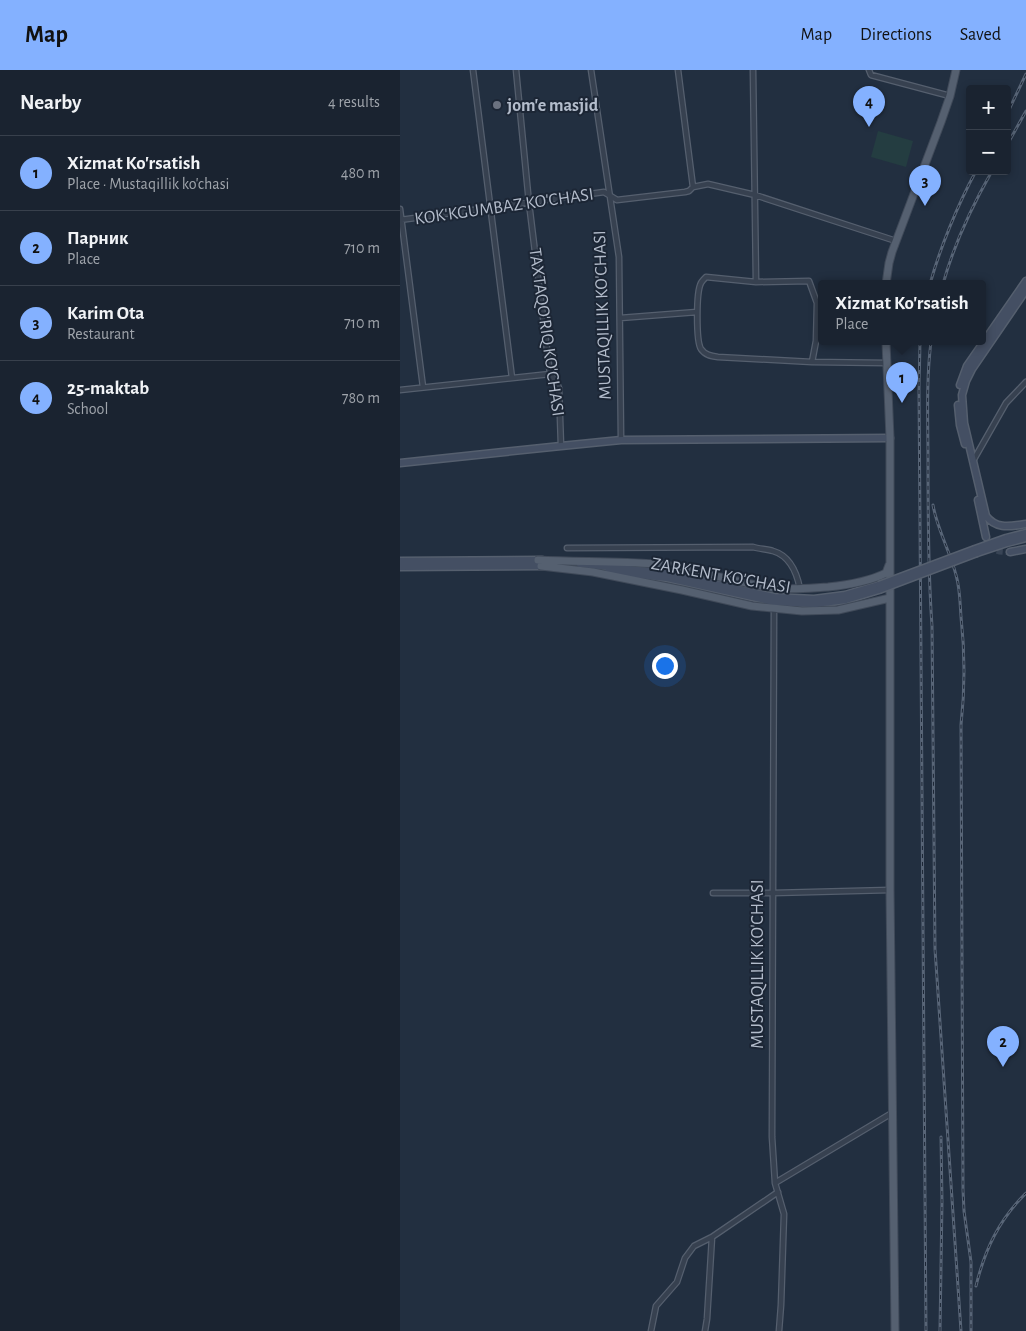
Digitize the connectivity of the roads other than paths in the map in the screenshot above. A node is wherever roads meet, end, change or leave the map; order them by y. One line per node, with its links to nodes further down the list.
1 (473, 70): 13 (street)
2 (516, 70): 12 (street, TAXTAQO'RIQ KO'CHASI)
3 (591, 70): 11 (street, MUSTAQILLIK KO'CHASI)
4 (678, 70): 9 (street)
5 (753, 70): 10 (street)
6 (869, 70): 8 (street)
7 (956, 70): 8 (main road)
8 (950, 96): 16 (main road)
9 (693, 187): 10 (street, KOK'KGUMBAZ KO'CHASI); 11 (street, KOK'KGUMBAZ KO'CHASI)
10 (755, 195): 16 (street, KOK'KGUMBAZ KO'CHASI); 19 (street)
11 (610, 196): 12 (street, KOK'KGUMBAZ KO'CHASI); 22 (street, MUSTAQILLIK KO'CHASI)
12 (529, 203): 13 (street, KOK'KGUMBAZ KO'CHASI); 28 (street, TAXTAQO'RIQ KO'CHASI)
13 (491, 208): 15 (street, KOK'KGUMBAZ KO'CHASI); 29 (street)
14 (400, 209): 15 (street)
15 (401, 220): 31 (street)
16 (896, 242): 17 (main road)
17 (887, 280)
18 (1026, 281): 23 (main road)
19 (756, 282): 21 (street); 26 (street)
20 (1026, 290): 36 (main road)
21 (697, 312): 22 (street); 26 (street)
22 (620, 318): 34 (street, MUSTAQILLIK KO'CHASI)
23 (986, 339)
24 (886, 345): 27 (main road)
25 (982, 345): 40 (main road)
26 (812, 362): 27 (street)
27 (887, 363): 33 (main road)
28 (550, 374): 29 (street); 35 (street, TAXTAQO'RIQ KO'CHASI)
29 (512, 378): 31 (street)
30 (1026, 382): 36 (street)
31 (423, 387): 32 (street)
32 (400, 390)
33 (890, 438): 34 (main road); 46 (main road)
34 (621, 440): 35 (main road)
35 (561, 446): 37 (main road)
36 (973, 462): 38 (main road)
37 (400, 463)
38 (1026, 524)
39 (1026, 534): 44 (main road, ZARKENT KO'CHASI)
40 (986, 537)
41 (1026, 538): 44 (main road, ZARKENT KO'CHASI)
42 (566, 548): 50 (street)
43 (1026, 549): 45 (main road)
44 (976, 551): 48 (main road, ZARKENT KO'CHASI, bridge)
45 (1010, 552)
46 (890, 560): 50 (main road); 51 (main road)
47 (400, 561): 48 (main road, ZARKENT KO'CHASI)
48 (540, 563): 49 (main road, ZARKENT KO'CHASI); 50 (main road); 52 (main road)
49 (400, 567)
50 (800, 589)
51 (890, 598): 52 (main road); 53 (main road)
52 (774, 608): 55 (street, MUSTAQILLIK KO'CHASI)
53 (890, 890): 55 (street); 56 (main road)
54 (713, 892): 55 (street)
55 (773, 893): 57 (street, MUSTAQILLIK KO'CHASI)
56 (892, 1113): 57 (street); 63 (main road)
57 (776, 1183): 58 (street, MUSTAQILLIK KO'CHASI)
58 (778, 1192): 59 (street); 62 (street, MUSTAQILLIK KO'CHASI)
59 (712, 1237): 60 (street); 61 (street)
60 (651, 1331)
61 (705, 1331)
62 (779, 1331)
63 (895, 1331)

